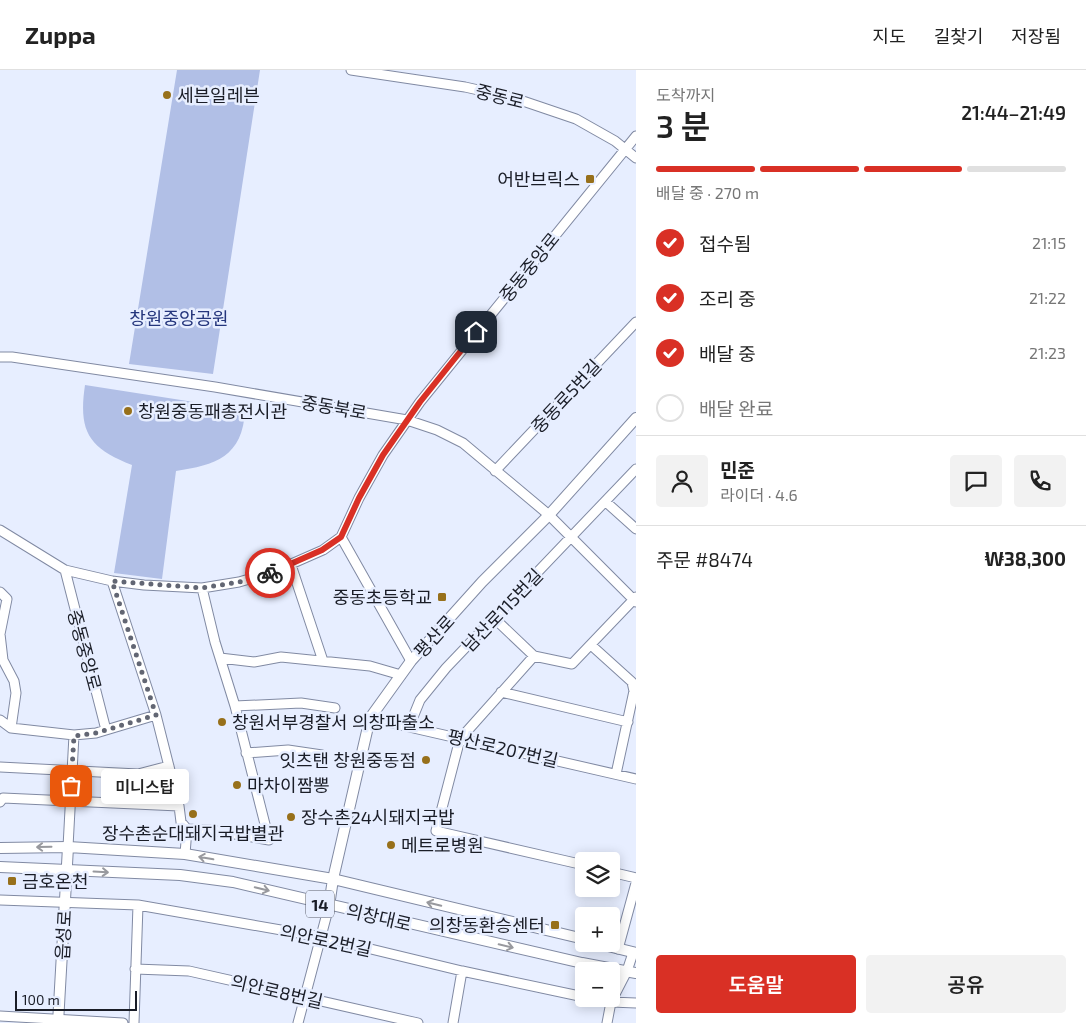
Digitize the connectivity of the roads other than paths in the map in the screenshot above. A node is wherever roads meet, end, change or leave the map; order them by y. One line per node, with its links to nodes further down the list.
1 (351, 70): 3 (street, 중동로)
2 (636, 136): 3 (street, 중동중앙로)
3 (625, 150): 4 (street, 중동로); 8 (street, 중동중앙로)
4 (636, 158)
5 (636, 322): 10 (street, 중동로5번길)
6 (0, 357): 8 (street, 중동북로)
7 (636, 418): 12 (main road, 평산로)
8 (407, 420): 10 (street, 중동북로); 15 (street, 중동중앙로)
9 (636, 469): 11 (street, 남산로115번길)
10 (495, 471): 12 (street, 중동북로)
11 (606, 502): 14 (street); 16 (street, 남산로115번길)
12 (549, 516): 16 (street, 중동북로); 29 (main road, 평산로)
13 (0, 530): 18 (street)
14 (636, 530)
15 (341, 537): 17 (street); 29 (street)
16 (572, 537): 22 (street, 중동북로); 23 (street, 남산로115번길)
17 (291, 565): 20 (street); 28 (street)
18 (65, 570): 19 (street); 40 (street, 중동중앙로)
19 (112, 581): 20 (street); 34 (street)
20 (202, 588): 27 (street)
21 (0, 592): 24 (street)
22 (635, 599): 25 (street)
23 (494, 618): 26 (street); 38 (street, 남산로115번길)
24 (0, 634): 39 (street)
25 (591, 645): 26 (street); 37 (street)
26 (534, 656): 31 (street)
27 (220, 658): 28 (street); 32 (street)
28 (323, 661): 30 (street)
29 (411, 661): 30 (main road, 평산로)
30 (401, 675): 35 (main road, 평산로)
31 (501, 692): 37 (street); 42 (street)
32 (235, 706): 33 (street); 43 (street)
33 (335, 708)
34 (156, 715): 40 (street); 45 (street)
35 (370, 718): 38 (street, 평산로207번길); 62 (main road, 평산로)
36 (0, 720): 39 (street)
37 (628, 722): 48 (street)
38 (409, 727): 42 (street, 평산로207번길)
39 (11, 728): 41 (street)
40 (106, 730): 41 (street)
41 (74, 736): 47 (street)
42 (460, 739): 48 (street, 평산로207번길); 57 (street)
43 (246, 753): 44 (street); 53 (street)
44 (322, 756)
45 (169, 766): 47 (street); 52 (street)
46 (0, 767): 47 (street)
47 (72, 771): 50 (street)
48 (616, 774): 49 (street, 평산로207번길)
49 (636, 779)
50 (70, 800): 51 (street); 52 (street); 54 (street)
51 (0, 802)
52 (179, 806): 53 (street)
53 (187, 829): 56 (street)
54 (68, 846): 55 (main road, 의창대로 / 14, one-way to 55); 56 (main road, 의창대로 / 14); 59 (main road, 읍성로)
55 (0, 848)
56 (185, 854): 62 (main road, 의창대로 / 14, one-way to 56)
57 (575, 864)
58 (0, 867): 59 (main road, 의창대로 / 14)
59 (66, 870): 65 (main road, 읍성로); 67 (main road, 의창대로 / 14, one-way to 67)
60 (620, 874): 61 (street)
61 (636, 878)
62 (333, 879): 67 (main road, 평산로); 71 (main road, 의창대로 / 14, one-way to 62)
63 (636, 883): 68 (street)
64 (0, 900): 65 (street, 의안로2번길)
65 (65, 902): 66 (street, 의안로2번길); 85 (main road, 읍성로)
66 (138, 905): 70 (street, 의안로2번길); 75 (street)
67 (329, 906): 70 (street); 77 (main road, 의창대로 / 14, one-way to 77)
68 (626, 922): 69 (street); 72 (street)
69 (636, 924)
70 (321, 938): 76 (street, 의안로2번길); 80 (street)
71 (575, 938)
72 (620, 942)
73 (620, 950): 74 (main road)
74 (634, 953): 77 (street)
75 (135, 969): 80 (street, 의안로8번길); 87 (street)
76 (462, 972): 79 (street, 의안로2번길); 90 (street)
77 (632, 972): 78 (street)
78 (620, 989)
79 (575, 995)
80 (305, 997): 88 (street); 89 (street, 의안로8번길)
81 (620, 1002): 82 (street)
82 (636, 1003)
83 (610, 1007): 91 (street)
84 (0, 1016): 85 (street)
85 (58, 1022): 86 (street)
86 (123, 1023)
87 (134, 1023)
88 (298, 1023)
89 (418, 1023)
90 (454, 1023)
91 (607, 1023)

